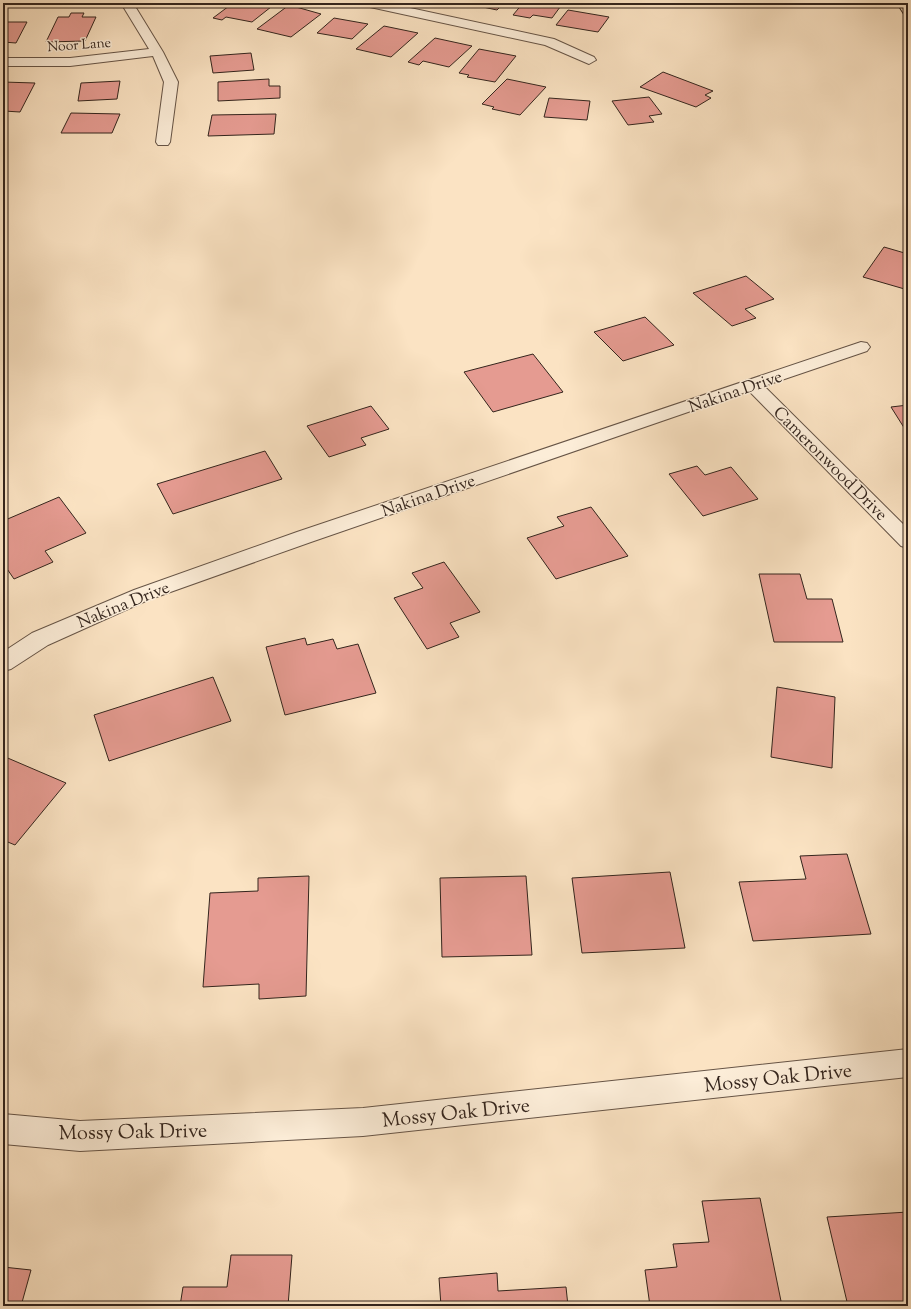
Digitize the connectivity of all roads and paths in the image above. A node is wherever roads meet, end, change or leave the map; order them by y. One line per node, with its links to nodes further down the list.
1 (127, 3): 5 (street)
2 (370, 3): 6 (street)
3 (903, 3): 4 (highway)
4 (908, 11)
5 (157, 52): 7 (street, Noor Lane); 8 (street)
6 (589, 60)
7 (3, 62)
8 (163, 142)
9 (861, 347): 10 (street, Nakina Drive)
10 (753, 385): 11 (street, Cameronwood Drive); 12 (street, Nakina Drive)
11 (908, 541)
12 (3, 663)
13 (908, 1063): 14 (street, Mossy Oak Drive)
14 (3, 1129)

